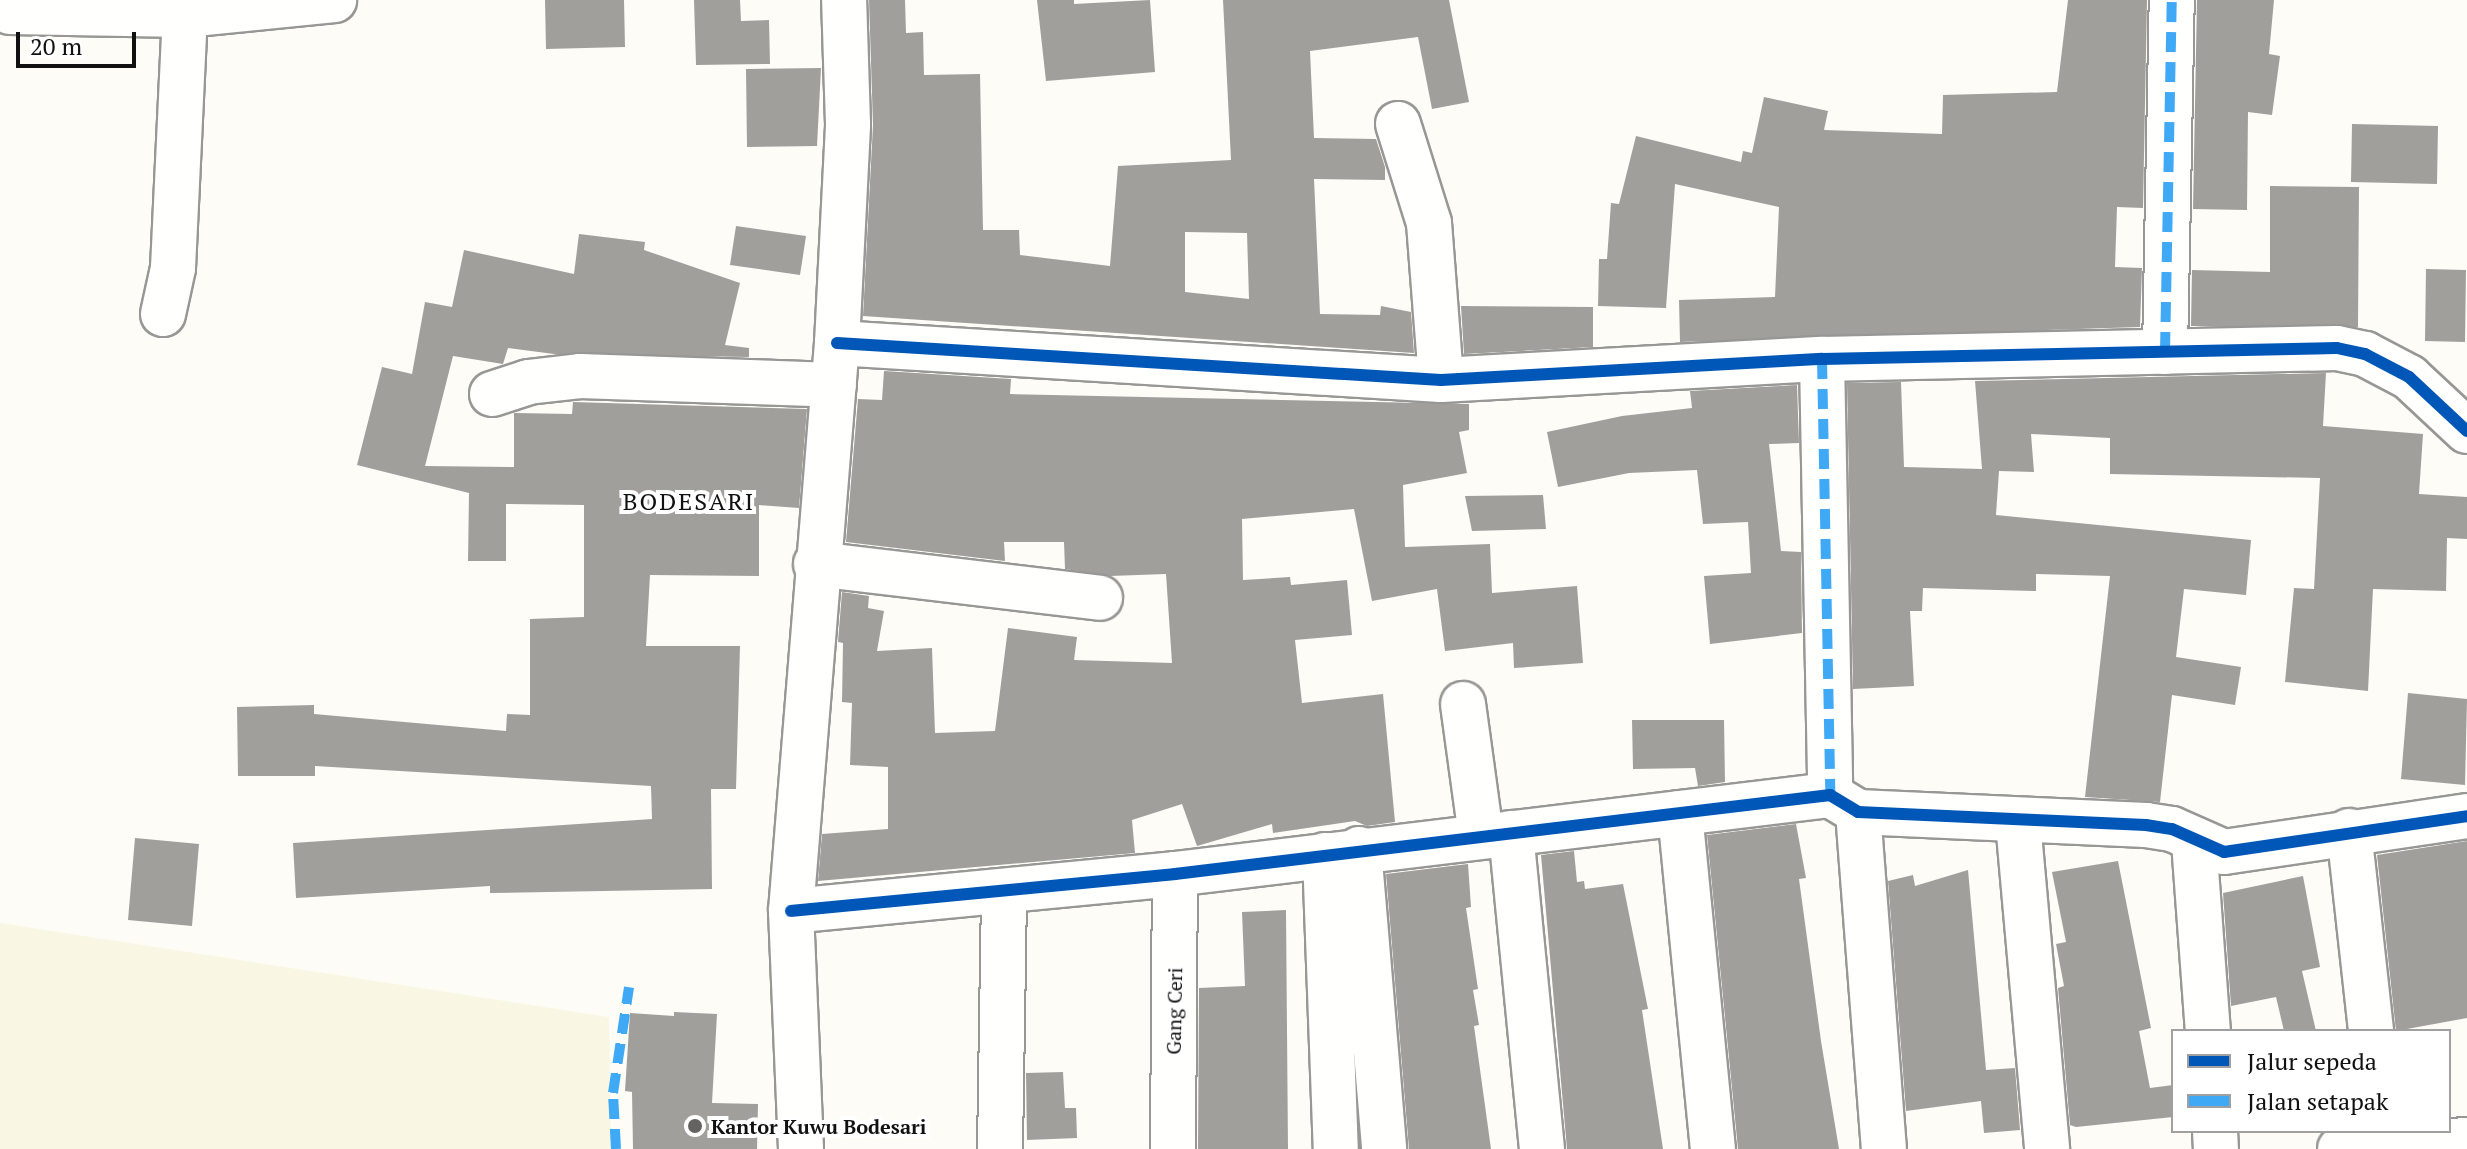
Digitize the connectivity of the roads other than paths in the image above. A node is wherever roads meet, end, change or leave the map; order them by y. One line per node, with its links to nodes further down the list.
1 (334, 0): 5 (street)
2 (844, 0): 10 (street)
3 (2172, 0): 8 (street)
4 (10, 12): 5 (street)
5 (185, 15): 7 (street)
6 (1398, 124): 11 (street)
7 (163, 314)
8 (2165, 352): 9 (street); 13 (street)
9 (1822, 359): 11 (street); 17 (street)
10 (836, 364): 11 (street); 12 (street); 14 (street)
11 (1441, 380)
12 (492, 394)
13 (2467, 431)
14 (816, 564): 15 (street); 27 (street)
15 (1100, 598)
16 (1463, 704): 22 (street)
17 (1844, 803): 18 (street); 20 (street); 39 (street)
18 (1680, 813): 22 (street); 38 (street)
19 (2467, 816): 21 (street)
20 (2018, 822): 23 (street); 40 (street)
21 (2349, 831): 23 (street); 29 (street)
22 (1496, 835): 24 (street); 37 (street)
23 (2194, 842): 28 (street)
24 (1342, 852): 25 (street); 35 (street); 36 (street)
25 (1175, 874): 26 (street); 34 (street, Gang Ceri)
26 (1004, 891): 27 (street); 33 (street)
27 (791, 911): 32 (street)
28 (2208, 1029)
29 (2371, 1029)
30 (2467, 1140): 31 (street)
31 (2383, 1142): 41 (street)
32 (801, 1149)
33 (1000, 1149)
34 (1173, 1149)
35 (1336, 1149)
36 (1384, 1149)
37 (1542, 1149)
38 (1713, 1149)
39 (1884, 1149)
40 (2047, 1149)
41 (2340, 1149)

